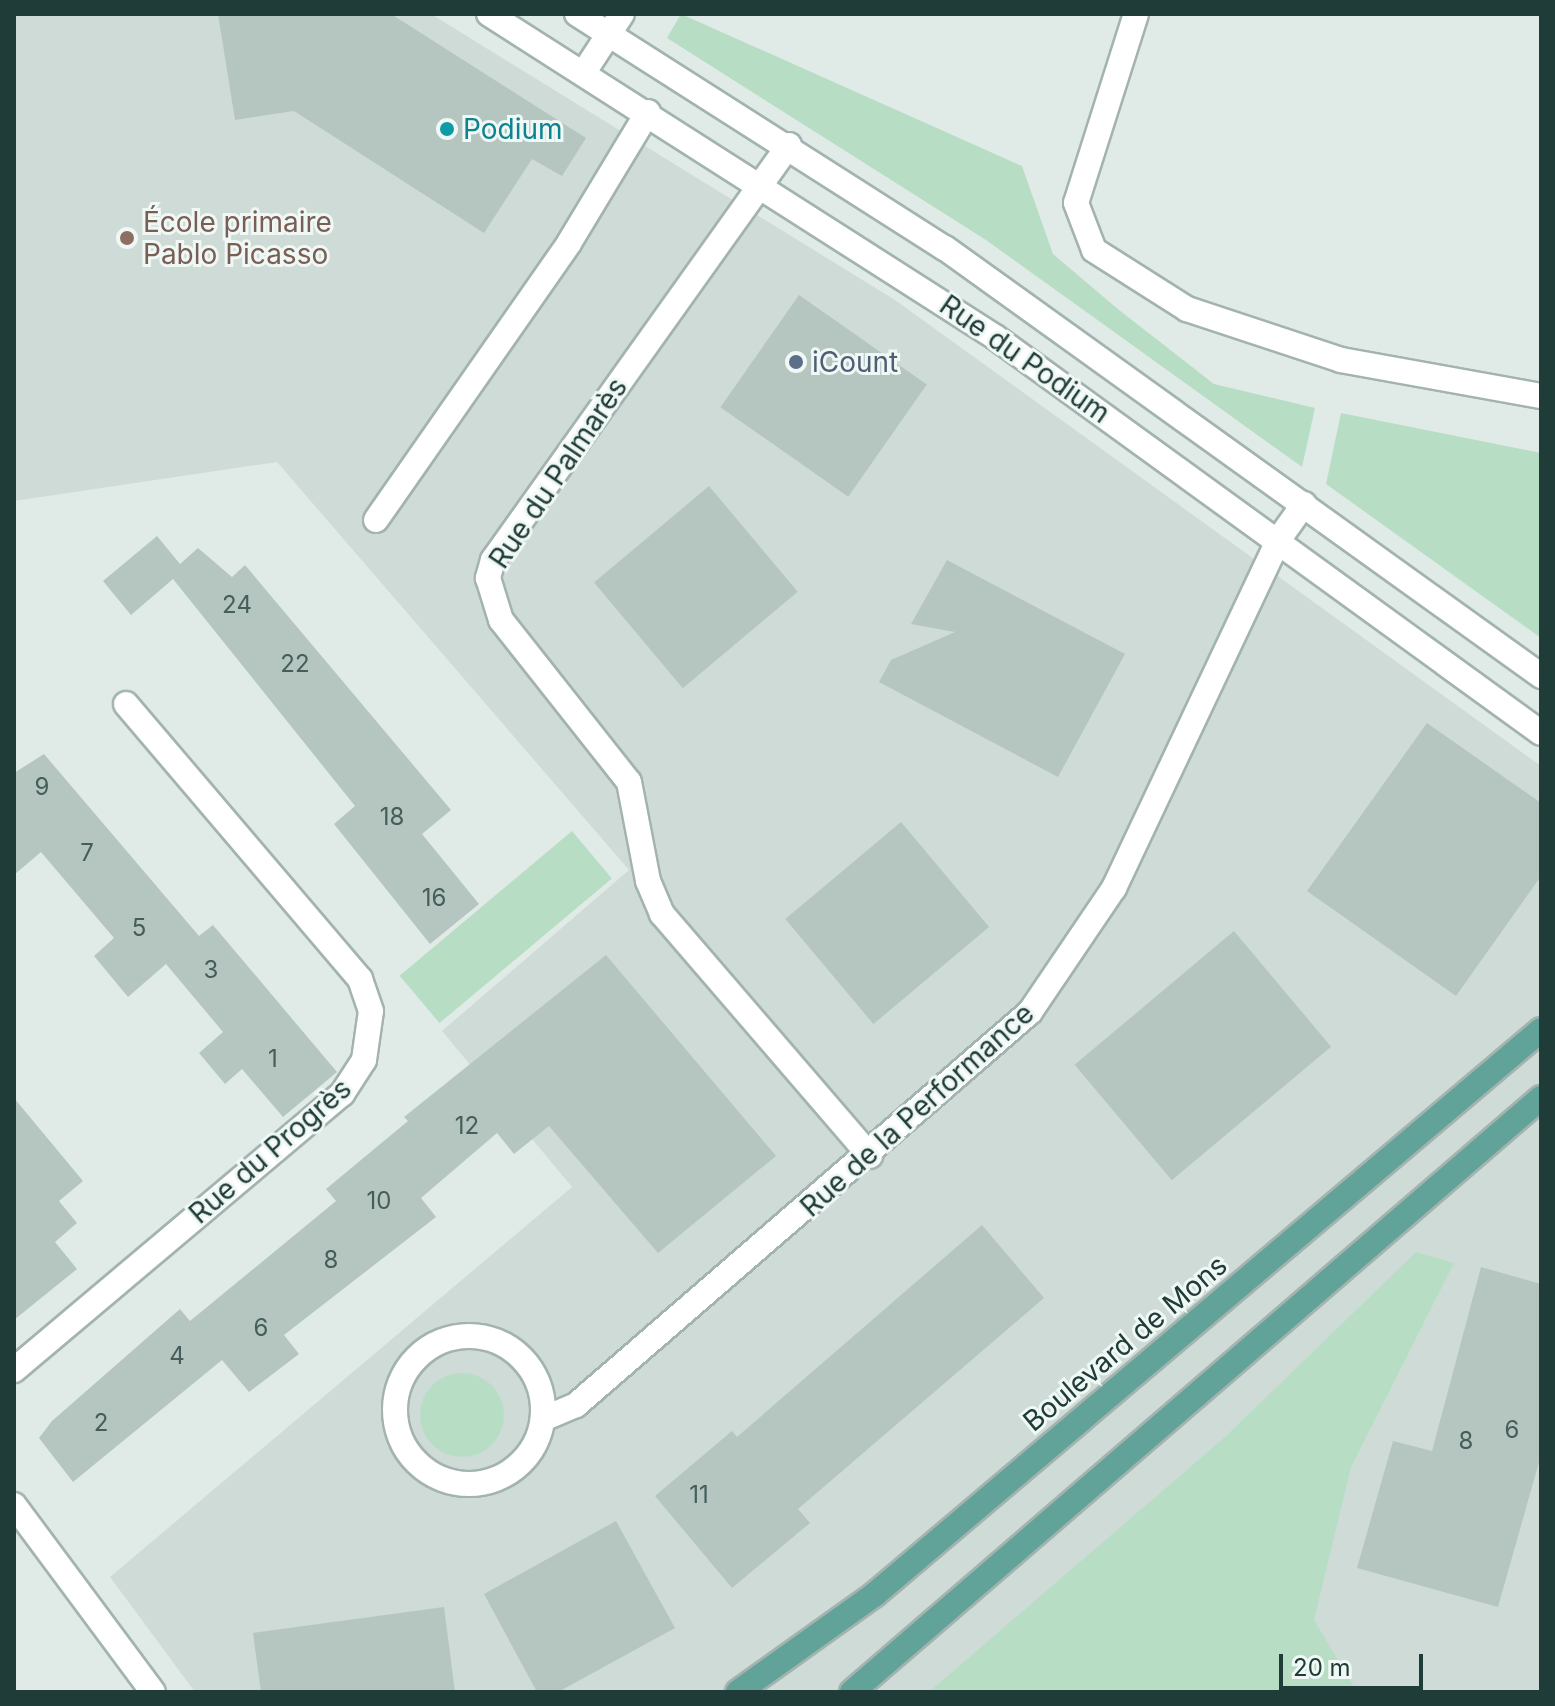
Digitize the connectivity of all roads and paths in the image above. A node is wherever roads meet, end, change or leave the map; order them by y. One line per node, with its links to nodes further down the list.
1 (489, 14): 5 (street, Rue du Podium)
2 (577, 14): 4 (street, Rue du Podium)
3 (1136, 14): 9 (street)
4 (615, 24): 5 (street); 7 (street, Rue du Podium)
5 (584, 72): 6 (street, Rue du Podium)
6 (648, 112): 8 (street, Rue du Podium); 11 (street)
7 (789, 145): 8 (street, Rue du Palmarès); 10 (street, Rue du Podium)
8 (763, 182): 12 (street, Rue du Podium); 18 (street, Rue du Palmarès)
9 (1541, 396)
10 (1304, 504): 12 (street, Rue de la Performance); 13 (street, Rue du Podium)
11 (376, 520)
12 (1279, 539): 15 (street, Rue du Podium); 18 (street, Rue de la Performance)
13 (1541, 676)
14 (126, 704): 19 (street, Rue du Progrès)
15 (1541, 733)
16 (1541, 1030): 23 (main road, Boulevard de Mons)
17 (1541, 1098): 24 (main road)
18 (870, 1156): 20 (street, Rue de la Performance)
19 (14, 1370)
20 (543, 1419): 20 (street)
21 (14, 1505): 22 (street)
22 (153, 1692)
23 (738, 1692)
24 (852, 1692)

